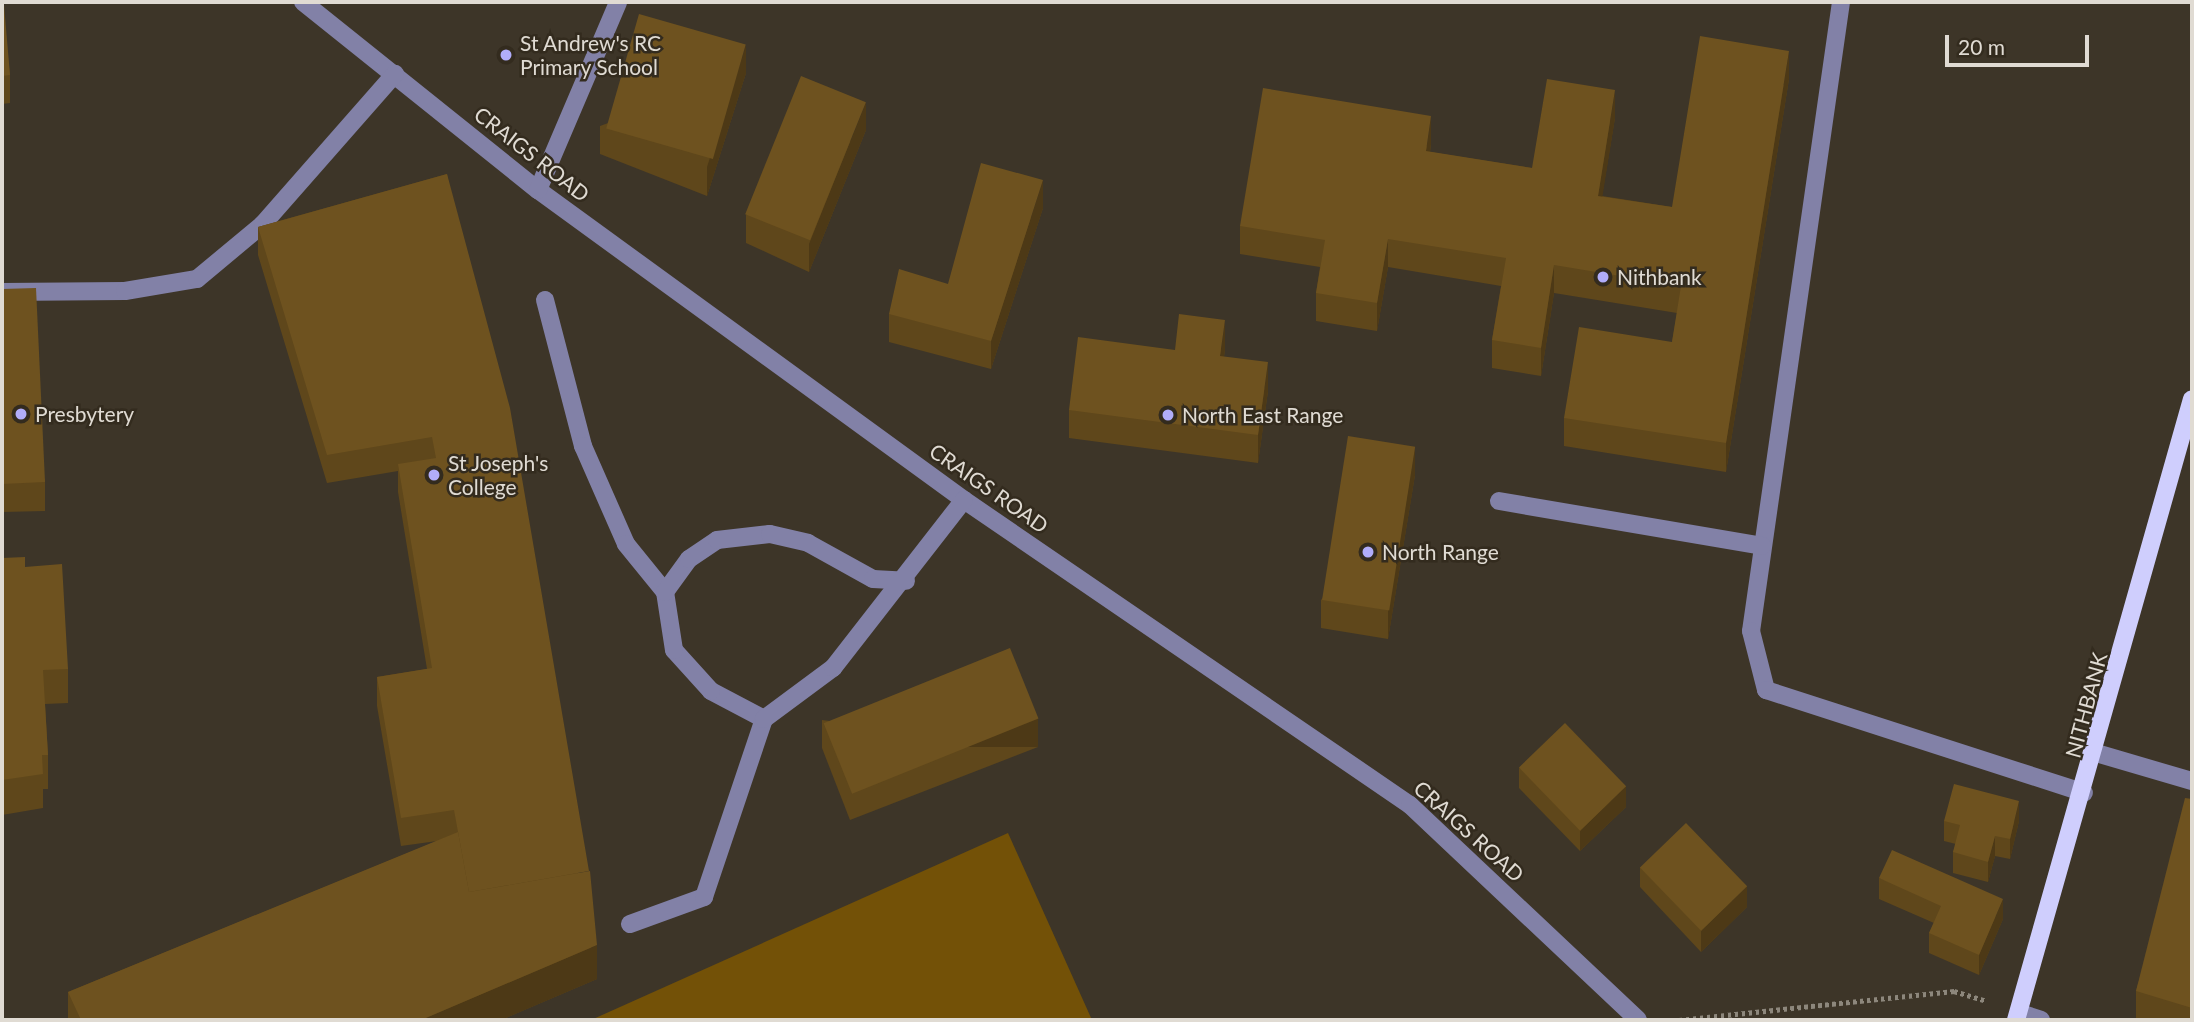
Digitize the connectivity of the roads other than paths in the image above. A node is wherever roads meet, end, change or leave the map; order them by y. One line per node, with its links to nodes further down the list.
1 (303, 2): 4 (street, CRAIGS ROAD)
2 (618, 2): 5 (street)
3 (1841, 2): 11 (street)
4 (396, 74): 5 (street, CRAIGS ROAD); 6 (street)
5 (538, 190): 9 (street, CRAIGS ROAD)
6 (2, 292)
7 (545, 300): 13 (street)
8 (2192, 399): 15 (main road, NITHBANK)
9 (964, 500): 12 (street); 20 (street, CRAIGS ROAD)
10 (1499, 501): 11 (street)
11 (1762, 546): 17 (street)
12 (906, 581): 13 (street); 14 (street)
13 (665, 592): 14 (street)
14 (764, 719): 18 (street)
15 (2096, 753): 16 (street); 17 (main road, NITHBANK)
16 (2192, 781)
17 (2084, 793): 19 (main road, NITHBANK)
18 (630, 923)
19 (2018, 1016): 21 (street)
20 (1639, 1020)
21 (2041, 1020)

